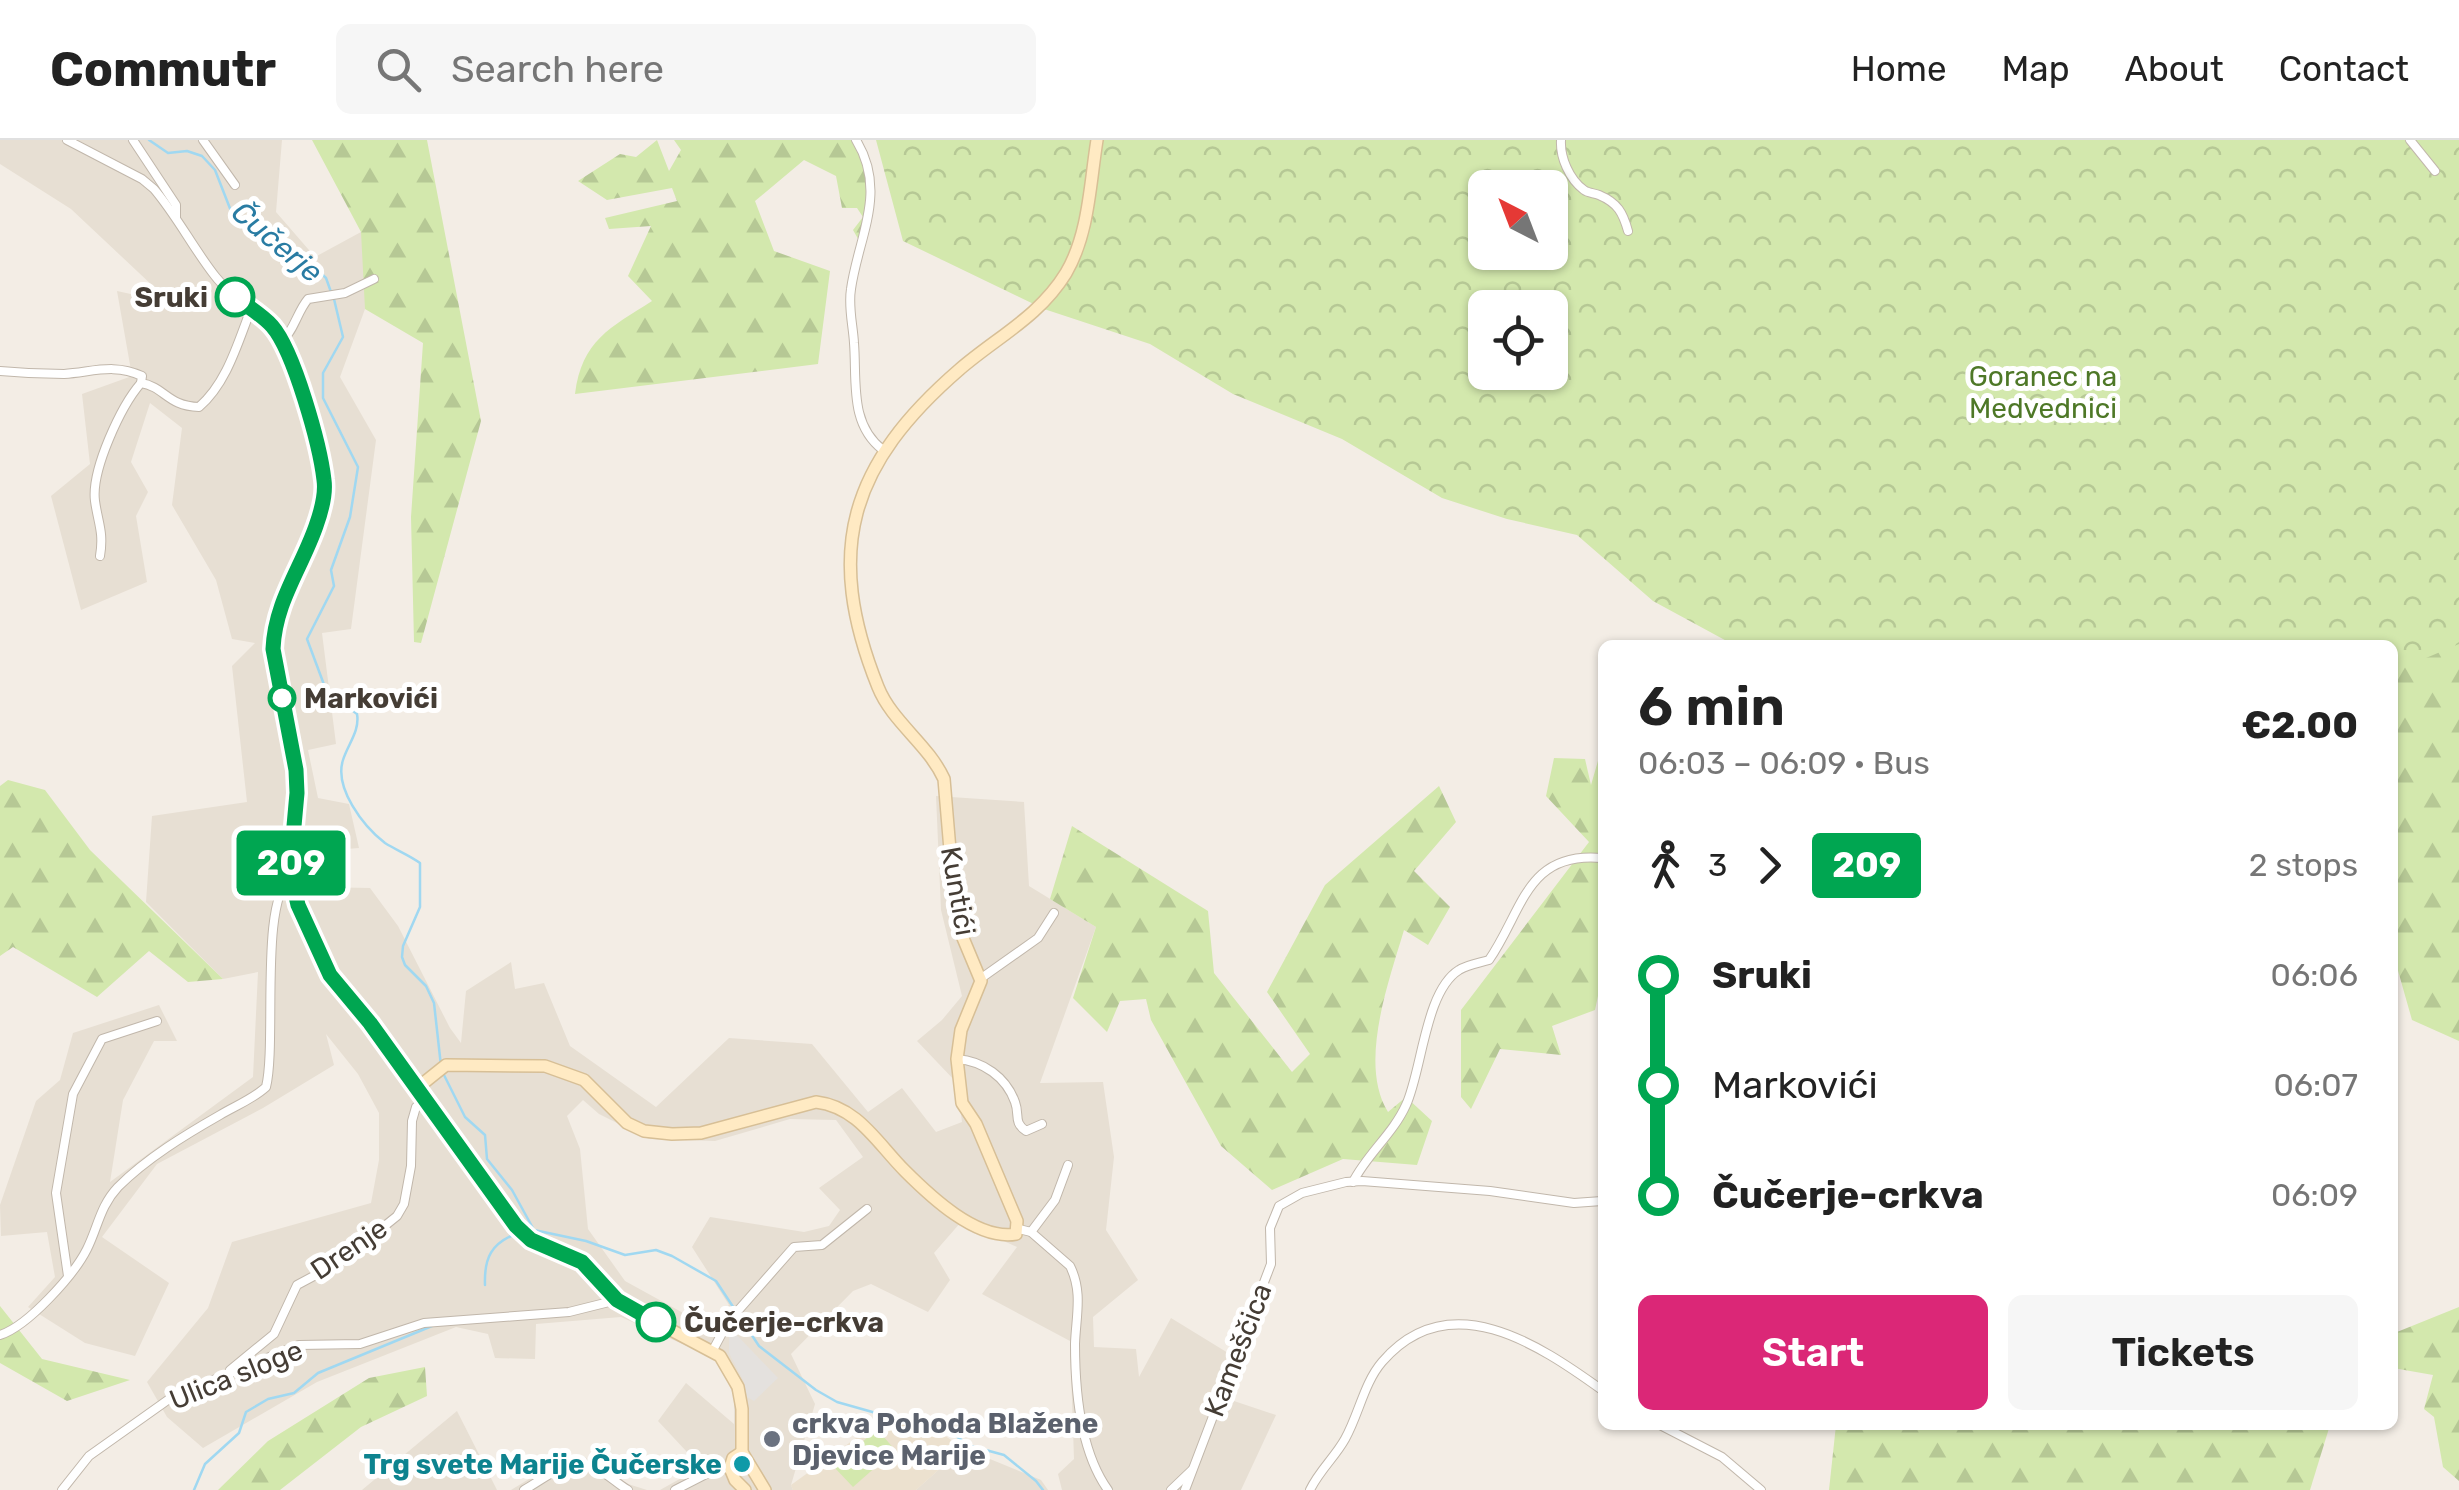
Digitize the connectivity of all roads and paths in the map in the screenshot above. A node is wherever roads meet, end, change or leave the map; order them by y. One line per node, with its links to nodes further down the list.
1 (67, 140): 10 (street)
2 (133, 140): 10 (street)
3 (203, 140): 9 (street)
4 (856, 140): 17 (street)
5 (1097, 140): 17 (street, Kuntići)
6 (1560, 140): 11 (street)
7 (2410, 140): 8 (street)
8 (2435, 171)
9 (235, 185)
10 (176, 217): 13 (street)
11 (1628, 231)
12 (374, 279): 14 (street)
13 (251, 310): 14 (street); 16 (street)
14 (282, 341): 20 (street)
15 (0, 371): 16 (street)
16 (142, 383): 18 (street)
17 (883, 450): 22 (street, Kuntići)
18 (100, 556)
19 (1598, 858): 28 (street)
20 (291, 877): 25 (street); 32 (street)
21 (1054, 913): 22 (street)
22 (980, 979): 24 (street)
23 (157, 1021): 32 (street)
24 (957, 1059): 26 (street); 31 (street)
25 (420, 1094): 31 (street); 33 (street); 36 (street, Drenje)
26 (1042, 1124)
27 (1068, 1165): 31 (street)
28 (1353, 1182): 29 (street, Kameščica); 41 (street, Kameščica)
29 (1598, 1201)
30 (867, 1209): 35 (street)
31 (1025, 1230): 50 (street)
32 (68, 1276): 34 (street)
33 (617, 1300): 35 (street); 36 (street, Ulica sloge)
34 (0, 1335)
35 (713, 1350): 39 (street)
36 (224, 1375): 43 (street, Ulica sloge)
37 (1598, 1387): 53 (street)
38 (1670, 1430): 54 (street)
39 (742, 1452): 40 (street); 49 (street)
40 (730, 1468): 47 (street); 48 (street)
41 (1192, 1470): 51 (street, Kameščica); 52 (street, Kameščica)
42 (547, 1477): 44 (street); 45 (street); 46 (street)
43 (62, 1490)
44 (524, 1490)
45 (552, 1490)
46 (628, 1490)
47 (675, 1490)
48 (745, 1490)
49 (765, 1490)
50 (1108, 1490)
51 (1171, 1490)
52 (1185, 1490)
53 (1310, 1490)
54 (1761, 1490)

